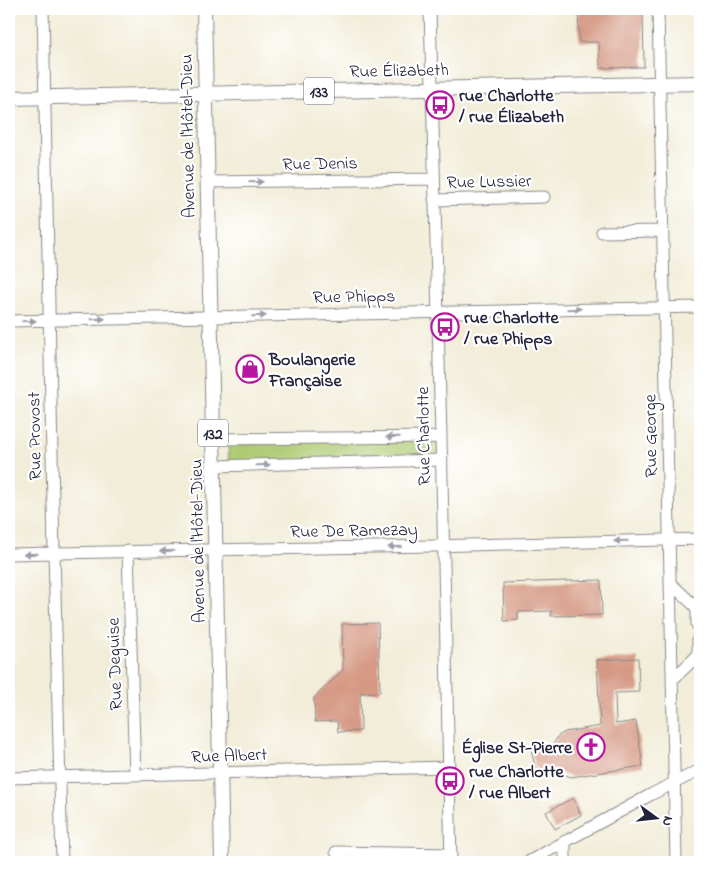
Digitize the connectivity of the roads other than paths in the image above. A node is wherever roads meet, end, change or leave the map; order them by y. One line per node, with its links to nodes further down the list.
1 (42, 9): 9 (street, Rue Provost)
2 (204, 9): 8 (main road, Avenue de l'Hôtel-Dieu / 132)
3 (430, 9): 7 (street, Rue Charlotte)
4 (658, 9): 5 (street, Rue George)
5 (659, 84): 6 (main road, Rue Élizabeth / 133); 7 (main road, Rue Élizabeth / 133); 15 (street, Rue George)
6 (700, 84)
7 (432, 88): 8 (main road, Rue Élizabeth / 133); 11 (street, Rue Charlotte)
8 (205, 94): 9 (main road, Rue Élizabeth / 133); 12 (main road, Avenue de l'Hôtel-Dieu / 132)
9 (44, 97): 10 (main road, Rue Élizabeth / 133); 21 (street, Rue Provost)
10 (9, 98)
11 (434, 178): 12 (street, Rue Denis, one-way to 11); 14 (street, Rue Charlotte)
12 (207, 182): 20 (main road, Avenue de l'Hôtel-Dieu / 132)
13 (544, 197): 14 (street, Rue Lussier)
14 (434, 200): 19 (street, Rue Charlotte)
15 (662, 231): 16 (street); 17 (street, Rue George)
16 (602, 232)
17 (664, 307): 18 (street, Rue Phipps); 19 (street, Rue Phipps, one-way to 17); 28 (street, Rue George)
18 (700, 307)
19 (438, 311): 20 (street, Rue Phipps, one-way to 19); 23 (street, Rue Charlotte)
20 (210, 316): 21 (street, Rue Phipps, one-way to 20); 24 (main road, Avenue de l'Hôtel-Dieu / 132)
21 (50, 320): 22 (street, Rue Phipps, one-way to 21); 32 (street, Rue Provost)
22 (9, 321)
23 (441, 437): 24 (street, one-way to 24); 25 (street, Rue Charlotte)
24 (214, 439): 26 (main road, Avenue de l'Hôtel-Dieu / 132)
25 (442, 460): 26 (street, one-way to 25); 29 (street, Rue Charlotte)
26 (214, 466): 30 (main road, Avenue de l'Hôtel-Dieu / 132)
27 (700, 539): 28 (street, Rue De Ramezay)
28 (670, 540): 29 (street, Rue De Ramezay, one-way to 29); 34 (street, Rue George)
29 (444, 546): 30 (street, Rue De Ramezay, one-way to 30); 38 (street, Rue Charlotte)
30 (216, 550): 31 (street, Rue De Ramezay, one-way to 31); 40 (main road, Avenue de l'Hôtel-Dieu / 132)
31 (128, 552): 32 (street, Rue De Ramezay); 41 (street, Rue Deguise)
32 (54, 553): 33 (street, Rue De Ramezay, one-way to 33); 42 (street, Rue Provost)
33 (9, 554)
34 (670, 583): 35 (street); 37 (street, Rue George)
35 (697, 625)
36 (698, 639): 37 (street)
37 (672, 680): 44 (street, Rue George)
38 (449, 767): 40 (street, Rue Albert); 47 (street, Rue Charlotte)
39 (700, 770): 44 (street)
40 (221, 773): 41 (street, Rue Albert); 49 (main road, Avenue de l'Hôtel-Dieu / 132)
41 (135, 775): 42 (street, Rue Albert)
42 (60, 777): 43 (street, Rue Albert); 48 (street, Rue Provost)
43 (9, 778)
44 (674, 782): 45 (street); 52 (street, Rue George)
45 (565, 841): 50 (street); 51 (street)
46 (336, 852): 47 (street)
47 (451, 858)
48 (62, 862)
49 (222, 862)
50 (528, 862)
51 (565, 862)
52 (676, 862)

